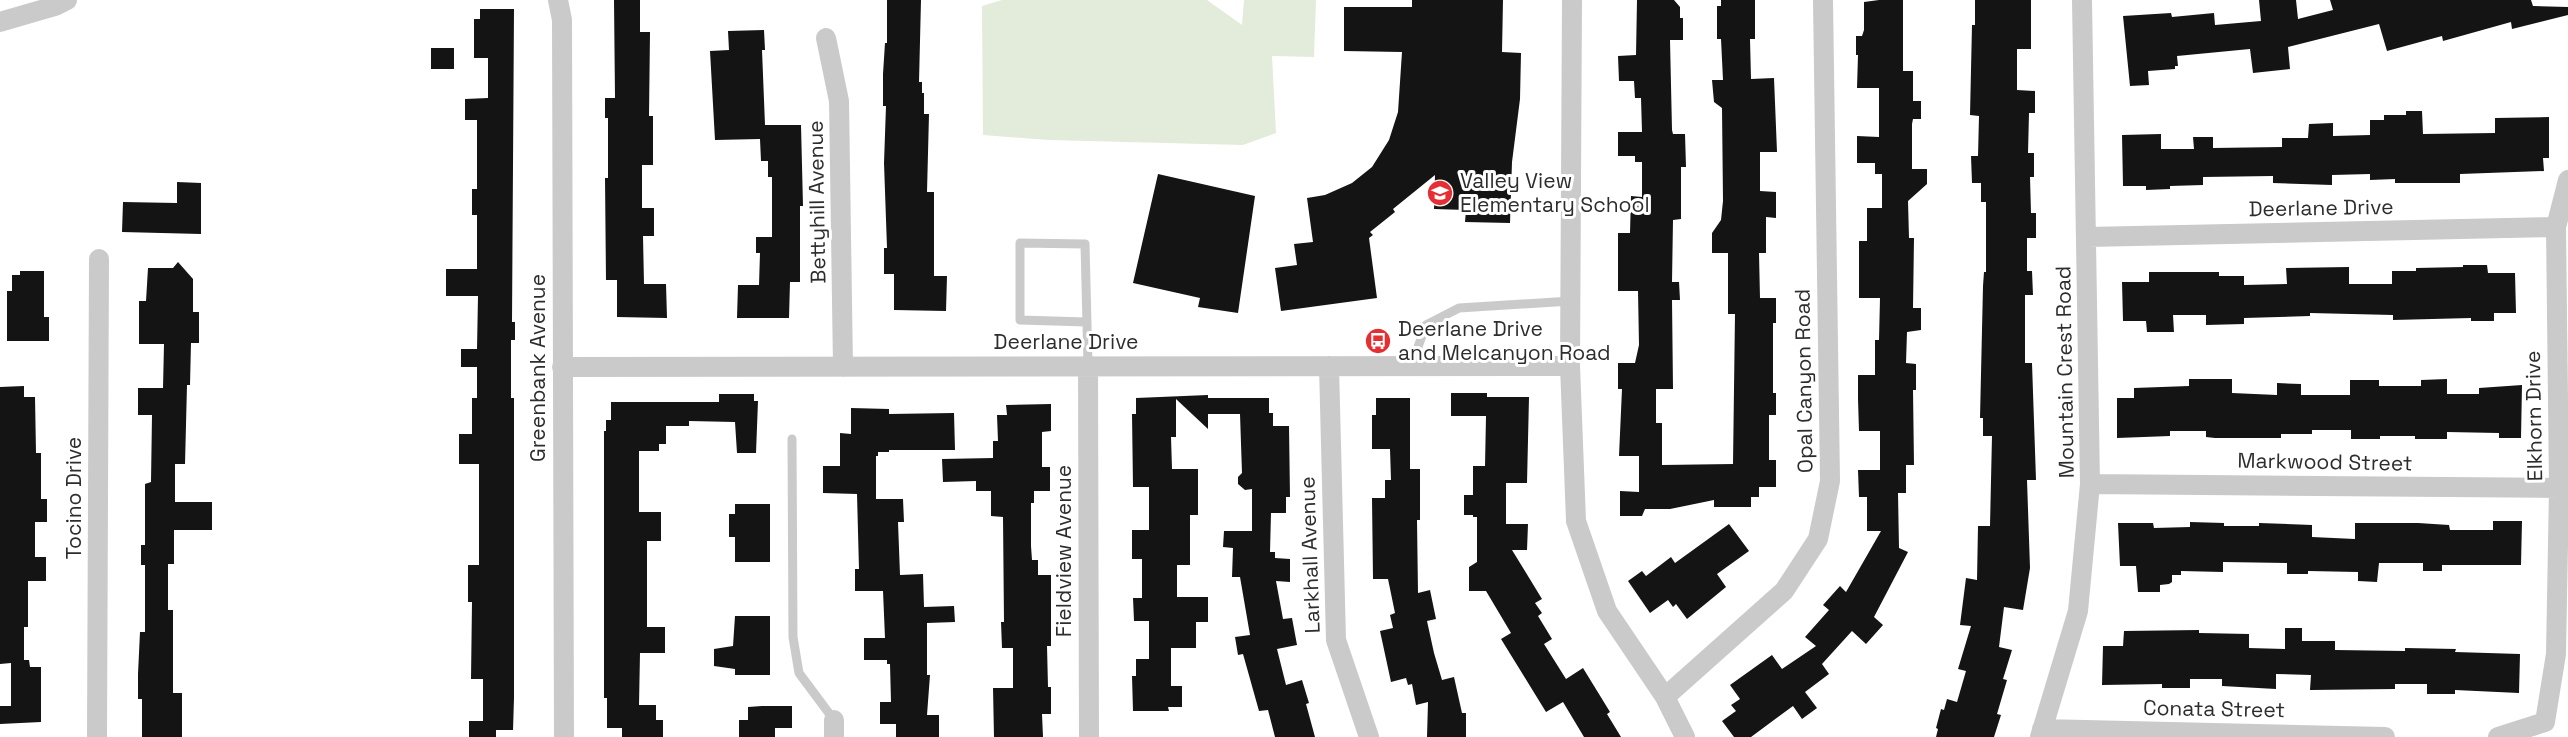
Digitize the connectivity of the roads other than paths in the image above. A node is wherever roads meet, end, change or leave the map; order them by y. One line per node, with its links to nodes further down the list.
1 (67, 0): 6 (street)
2 (558, 0): 19 (street, Greenbank Avenue)
3 (1572, 0): 12 (street)
4 (1823, 0): 23 (street, Opal Canyon Road)
5 (2082, 0): 10 (street, Mountain Crest Road)
6 (0, 22)
7 (826, 38): 18 (street, Bettyhill Avenue)
8 (2568, 180): 9 (street, Elkhorn Drive)
9 (2556, 227): 10 (street, Deerlane Drive); 22 (street, Elkhorn Drive)
10 (2087, 237): 21 (street, Mountain Crest Road)
11 (99, 259): 26 (street, Tocino Drive)
12 (1571, 301): 16 (lane); 17 (street)
13 (1087, 322): 13 (lane); 14 (lane)
14 (1088, 365): 15 (street, Deerlane Drive); 18 (street, Deerlane Drive); 28 (street, Fieldview Avenue)
15 (1329, 366): 16 (street, Deerlane Drive); 29 (street, Larkhall Avenue)
16 (1411, 366): 17 (street, Deerlane Drive)
17 (1570, 366): 23 (street)
18 (843, 367): 19 (street, Deerlane Drive)
19 (562, 368): 27 (street, Greenbank Avenue)
20 (792, 439): 24 (lane)
21 (2090, 484): 22 (street, Markwood Street); 25 (street, Mountain Crest Road)
22 (2559, 488): 32 (street, Elkhorn Drive)
23 (1665, 697): 30 (street)
24 (834, 729)
25 (2041, 733): 31 (street, Conata Street)
26 (98, 737)
27 (564, 737)
28 (1089, 737)
29 (1369, 737)
30 (1685, 737)
31 (2385, 737)
32 (2498, 737)

